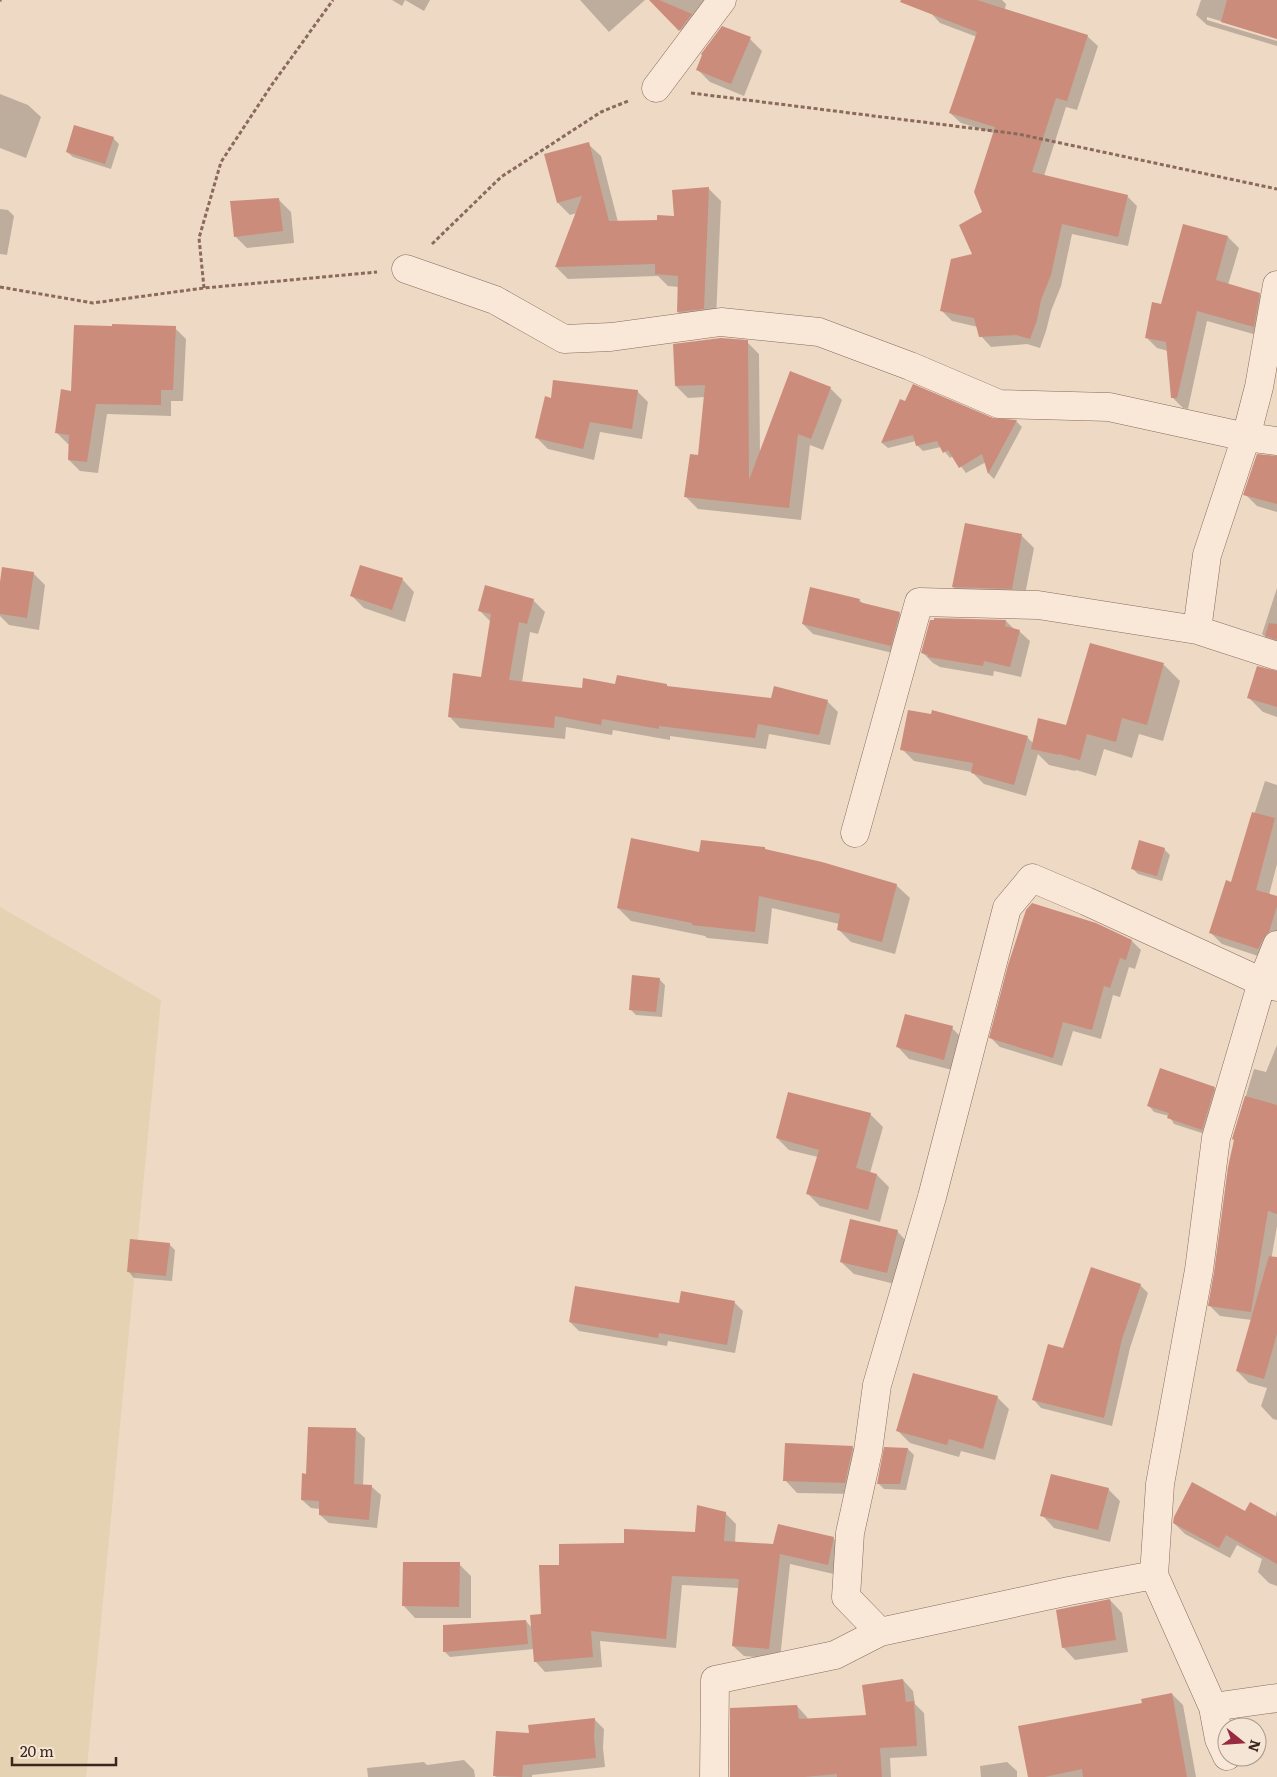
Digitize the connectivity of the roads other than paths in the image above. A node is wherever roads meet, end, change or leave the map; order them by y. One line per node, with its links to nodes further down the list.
1 (722, 0): 2 (street)
2 (656, 88)
3 (406, 269): 5 (street)
4 (1277, 285): 5 (street)
5 (1246, 437): 6 (street); 7 (street)
6 (1277, 440)
7 (1197, 630): 8 (street); 9 (street)
8 (1277, 656)
9 (855, 834)
10 (1277, 945): 11 (street)
11 (1269, 985): 12 (street); 13 (street)
12 (1154, 1575): 13 (street); 15 (street)
13 (880, 1632): 17 (street)
14 (1277, 1698): 15 (street)
15 (1213, 1707): 16 (street)
16 (1217, 1728)
17 (714, 1777)

